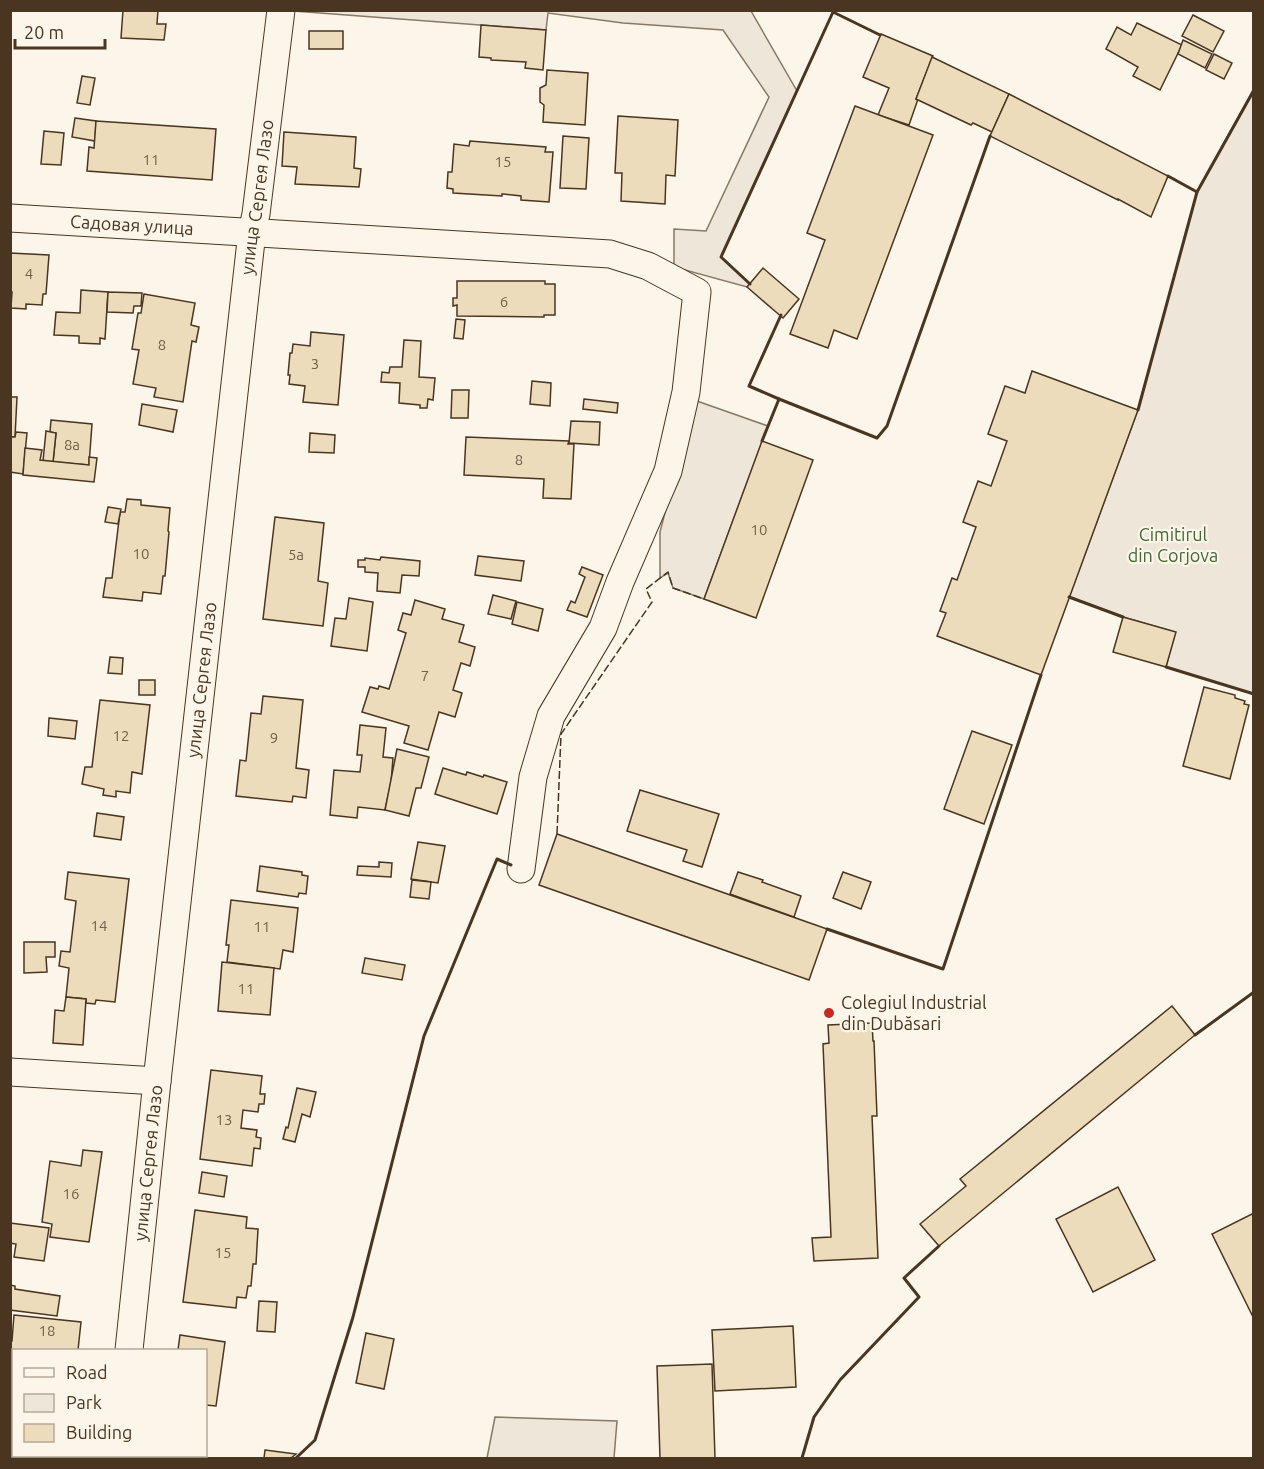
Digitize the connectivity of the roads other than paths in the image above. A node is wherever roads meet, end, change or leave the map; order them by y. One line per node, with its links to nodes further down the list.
1 (281, 10): 3 (street, улица Сергея Лазо)
2 (10, 218): 3 (street, Садовая улица)
3 (252, 232): 4 (street, Садовая улица); 6 (street, улица Сергея Лазо)
4 (521, 869)
5 (10, 1072): 6 (street)
6 (157, 1081): 7 (street, улица Сергея Лазо)
7 (129, 1349)

